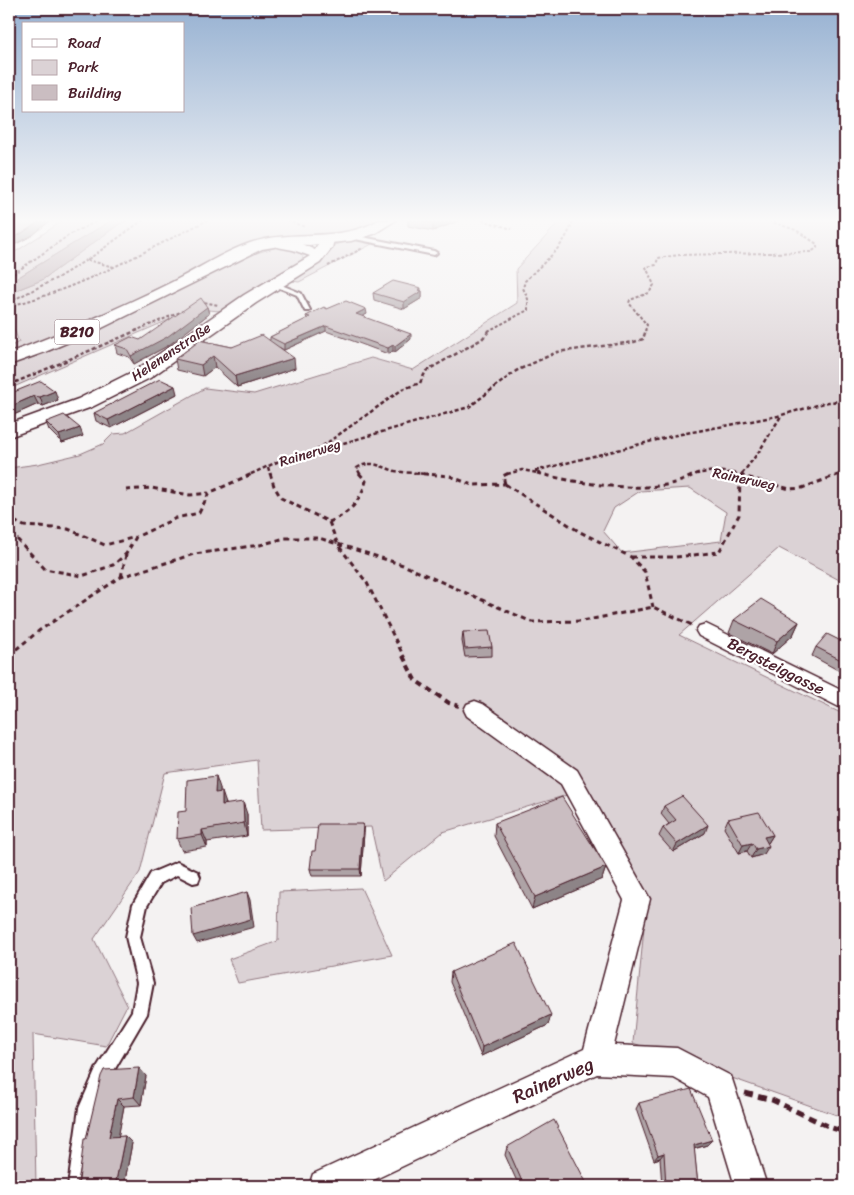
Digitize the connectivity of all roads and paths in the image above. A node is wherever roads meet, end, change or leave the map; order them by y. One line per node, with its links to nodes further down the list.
1 (60, 276): 8 (path)
2 (95, 276): 9 (path)
3 (195, 276): 14 (main road, B210)
4 (290, 276): 7 (main road, Helenenstraße)
5 (530, 276): 19 (path)
6 (650, 276): 19 (path, Rainerweg)
7 (274, 284): 11 (main road, Helenenstraße); 13 (lane)
8 (9, 302)
9 (9, 306)
10 (195, 306): 11 (path)
11 (236, 308): 18 (main road, Helenenstraße)
12 (186, 310): 15 (path)
13 (307, 310)
14 (9, 359)
15 (9, 385)
16 (845, 401): 17 (path)
17 (780, 416): 21 (path); 23 (path)
18 (9, 432)
19 (314, 452): 20 (path, Rainerweg)
20 (268, 467): 26 (path); 28 (path, Rainerweg)
21 (535, 471): 23 (path, Rainerweg); 24 (path, Rainerweg)
22 (845, 472): 23 (path, Rainerweg)
23 (740, 476): 33 (path)
24 (505, 484): 28 (path, Rainerweg); 33 (path)
25 (126, 490): 26 (path)
26 (209, 493): 30 (path)
27 (9, 514): 30 (path)
28 (329, 522): 31 (path)
29 (9, 535): 32 (path)
30 (136, 537): 32 (path)
31 (338, 545): 34 (path); 35 (path); 39 (path)
32 (126, 554): 34 (path)
33 (631, 557): 35 (path)
34 (122, 577): 37 (path)
35 (653, 607): 36 (path)
36 (706, 631): 38 (street, Bergsteiggasse)
37 (9, 655)
38 (845, 702)
39 (475, 710): 41 (street)
40 (193, 877): 44 (lane)
41 (596, 1059): 42 (street, Rainerweg); 45 (street, Rainerweg)
42 (720, 1087): 43 (path); 46 (street)
43 (845, 1132)
44 (77, 1186)
45 (325, 1186)
46 (751, 1186)

